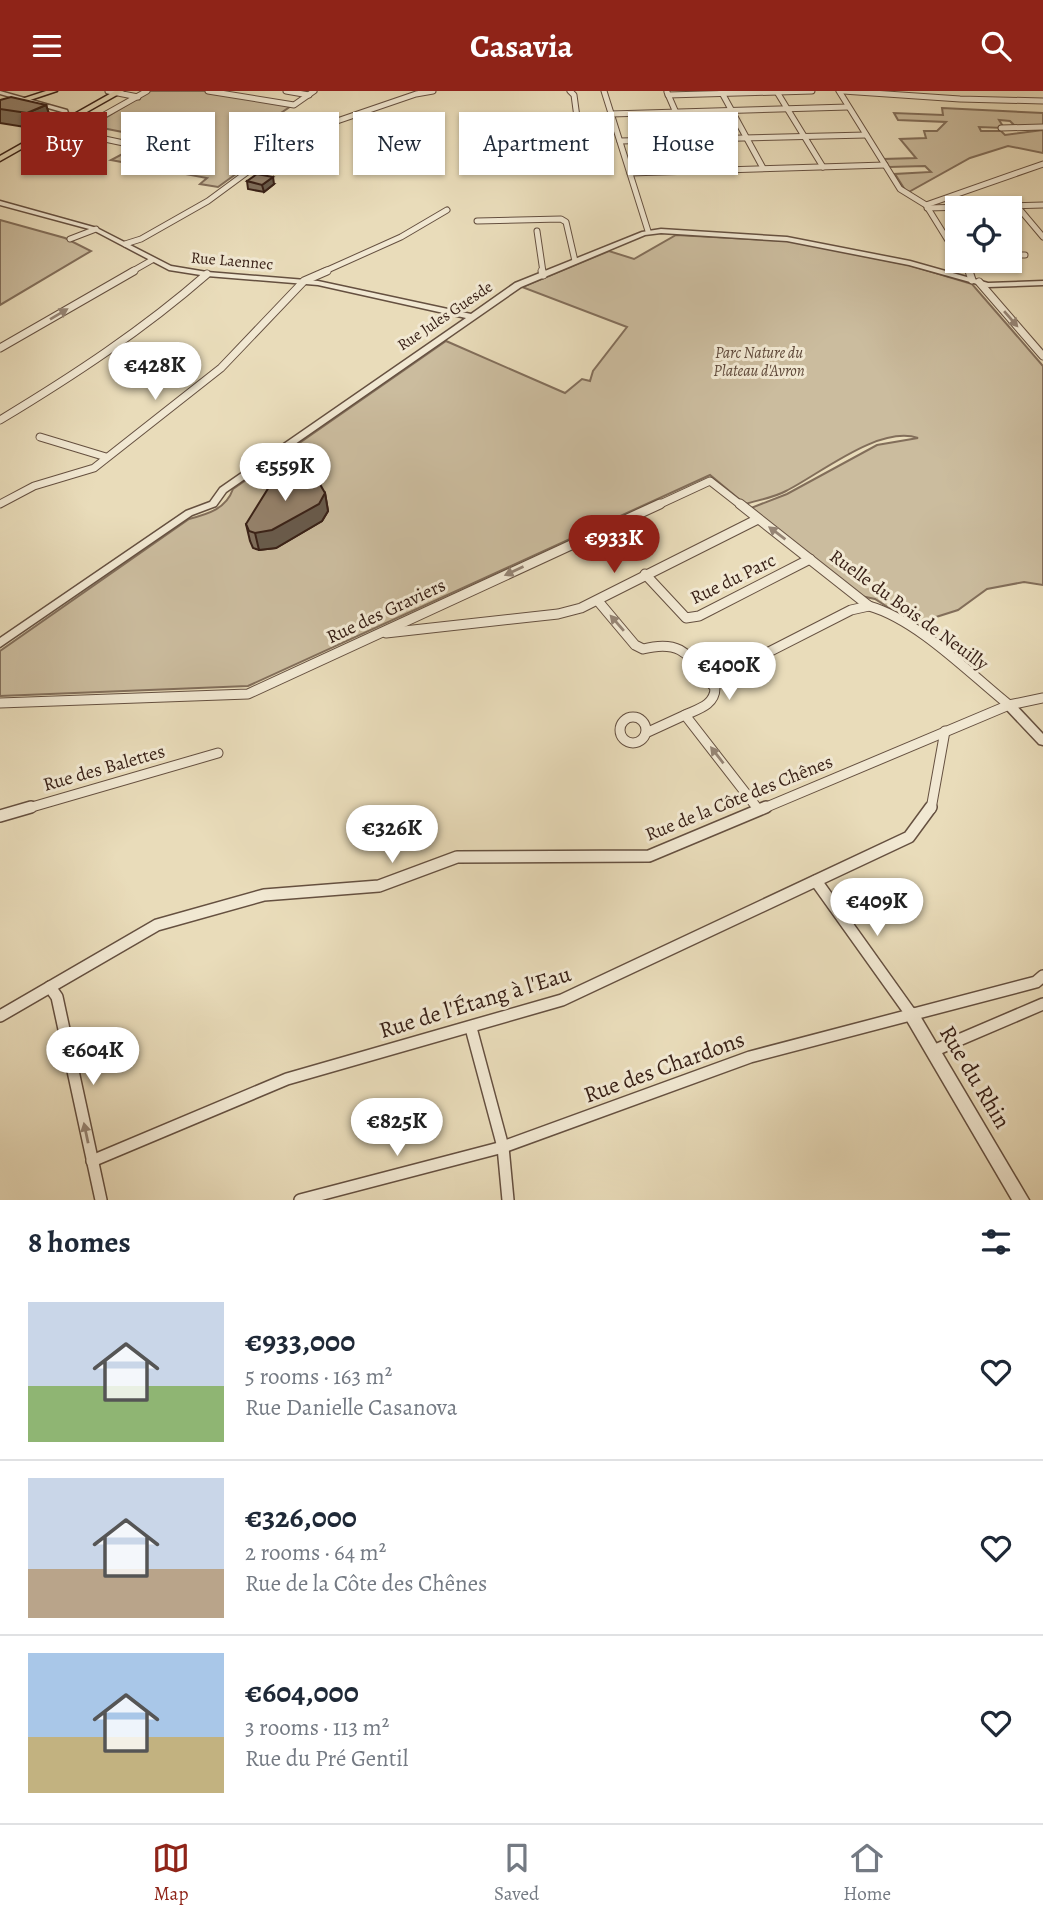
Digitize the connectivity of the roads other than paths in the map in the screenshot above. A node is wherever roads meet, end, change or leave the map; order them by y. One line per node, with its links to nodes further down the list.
1 (53, 91): 18 (main road)
2 (147, 91): 17 (street)
3 (208, 91): 12 (street)
4 (286, 91): 15 (street)
5 (433, 91): 64 (street)
6 (570, 91): 28 (street)
7 (604, 91): 29 (street)
8 (812, 91): 14 (street)
9 (841, 91): 19 (street); 22 (street)
10 (0, 92): 18 (street)
11 (115, 92): 17 (street); 27 (main road)
12 (218, 92): 15 (street)
13 (722, 92): 14 (street); 16 (street); 25 (street)
14 (777, 92): 24 (street)
15 (312, 93)
16 (667, 93): 30 (street)
17 (138, 97): 31 (street)
18 (27, 99): 20 (main road); 21 (street)
19 (1043, 101)
20 (16, 103): 21 (street); 23 (main road)
21 (40, 103): 26 (street)
22 (848, 107): 24 (street); 35 (street)
23 (1, 108)
24 (787, 109): 25 (street); 36 (street)
25 (732, 111): 30 (street); 38 (street)
26 (63, 112)
27 (83, 112)
28 (576, 112)
29 (610, 112)
30 (675, 112)
31 (107, 114)
32 (614, 123): 39 (street)
33 (1043, 127): 34 (street)
34 (1001, 128)
35 (866, 135): 36 (street); 44 (street)
36 (804, 137): 38 (street); 46 (street)
37 (738, 138): 38 (street)
38 (747, 138): 47 (street)
39 (620, 141): 40 (street); 45 (street)
40 (628, 141)
41 (21, 146): 42 (main road)
42 (1, 158)
43 (1043, 164): 53 (street)
44 (885, 165): 46 (street); 53 (street)
45 (628, 167)
46 (823, 167): 47 (street)
47 (763, 168): 48 (street)
48 (738, 169)
49 (631, 175): 60 (street)
50 (0, 203): 58 (street, Rue Laennec)
51 (1043, 205): 52 (street)
52 (1022, 206)
53 (927, 207): 54 (street); 61 (street)
54 (945, 207)
55 (447, 210): 70 (street)
56 (1022, 212): 62 (street)
57 (477, 221): 66 (street)
58 (96, 229): 63 (street); 64 (street, Rue Laennec)
59 (537, 231): 69 (street)
60 (648, 232): 66 (street, Rue Jules Guesde); 71 (street, Rue Jules Guesde)
61 (945, 236)
62 (1043, 237)
63 (70, 239)
64 (125, 244): 65 (street, Rue Laennec)
65 (152, 260): 68 (street, Rue Laennec); 74 (street, one-way to 65)
66 (575, 261): 69 (street, Rue Jules Guesde)
67 (971, 273): 71 (street)
68 (206, 275): 70 (street, Rue Laennec); 76 (street)
69 (543, 275): 73 (street, Rue Jules Guesde)
70 (304, 281): 73 (street, Rue Laennec); 78 (street)
71 (975, 281): 72 (street, Rue Jules Guesde); 75 (street, one-way to 75)
72 (1043, 283)
73 (472, 317): 86 (street, Rue Jules Guesde)
74 (0, 348)
75 (1043, 356)
76 (0, 420)
77 (40, 437): 78 (street)
78 (106, 457): 79 (street)
79 (0, 505)
80 (757, 518): 81 (street, Ruelle du Bois de Neuilly, one-way to 80); 82 (street); 85 (street, Rue des Graviers, one-way to 85)
81 (810, 559): 82 (street, Rue du Parc); 84 (street, Ruelle du Bois de Neuilly)
82 (645, 574): 83 (street)
83 (598, 601): 85 (street); 87 (street, one-way to 83)
84 (869, 606): 87 (street); 90 (street, Ruelle du Bois de Neuilly)
85 (377, 634): 89 (street, Rue des Graviers)
86 (0, 643)
87 (710, 683): 91 (street)
88 (1043, 698): 90 (street, Rue de la Côte des Chênes)
89 (0, 703)
90 (1009, 705): 92 (street, Rue de la Côte des Chênes); 94 (street)
91 (685, 715): 93 (street); 96 (street, one-way to 91)
92 (945, 731): 96 (street, Rue de la Côte des Chênes); 98 (street, Rue de l'Étang à l'Eau)
93 (648, 732)
94 (1043, 741)
95 (218, 753): 97 (street, Rue des Balettes)
96 (758, 809): 100 (street, Rue de la Côte des Chênes)
97 (0, 816)
98 (816, 881): 102 (street); 104 (street, Rue de l'Étang à l'Eau)
99 (1043, 976): 102 (street, Rue des Chardons)
100 (50, 987): 103 (street, Rue de la Côte des Chênes); 107 (street, one-way to 100)
101 (1043, 1004): 105 (street)
102 (911, 1014): 105 (street, Rue du Rhin); 106 (street, Rue des Chardons)
103 (0, 1016)
104 (471, 1028): 106 (street); 107 (street, Rue de l'Étang à l'Eau)
105 (933, 1051): 111 (street, Rue du Rhin)
106 (503, 1147): 109 (street, Rue des Chardons); 110 (street)
107 (92, 1161): 108 (street)
108 (101, 1200)
109 (300, 1200)
110 (508, 1200)
111 (1021, 1200)

